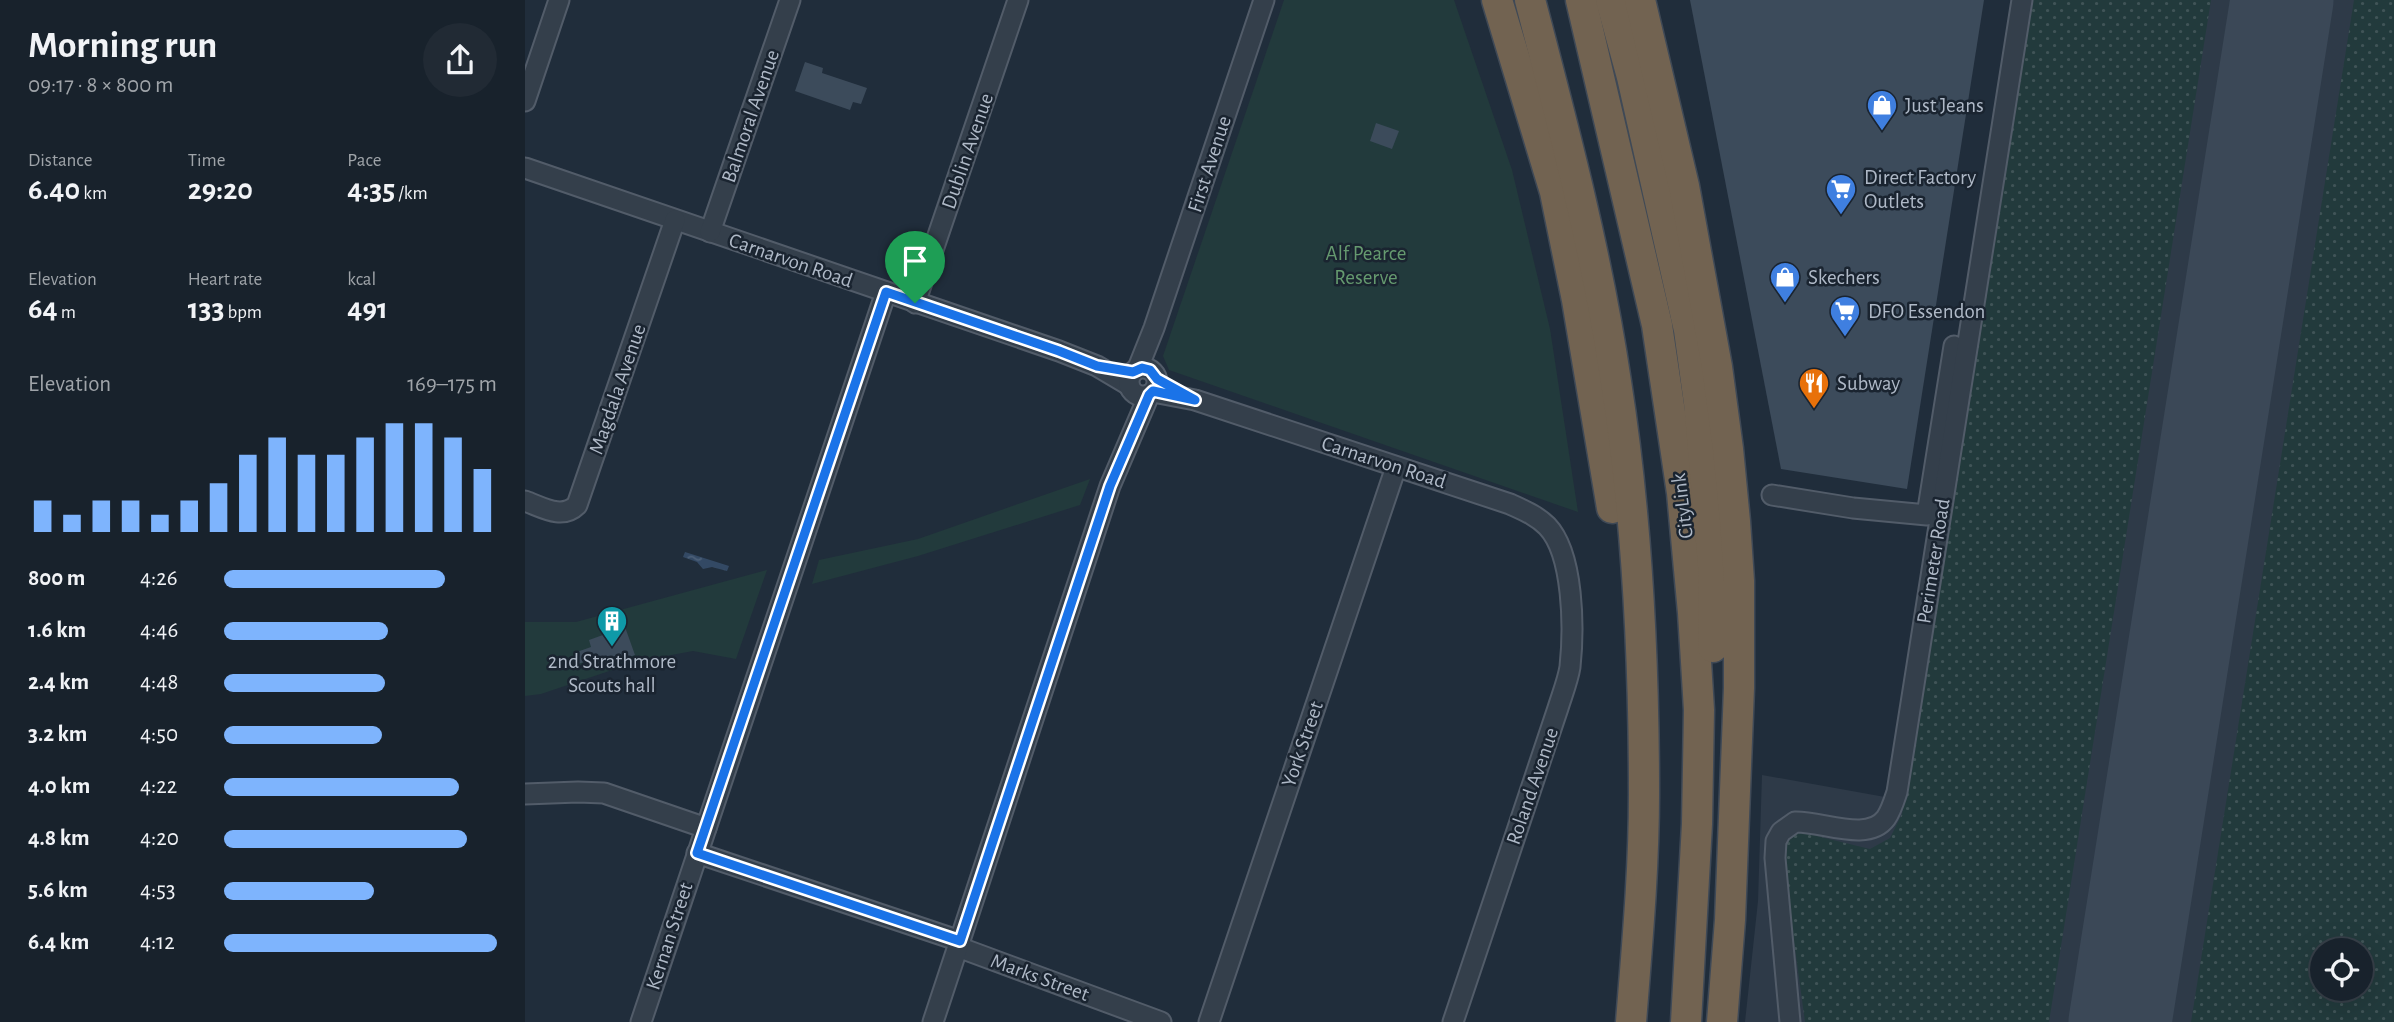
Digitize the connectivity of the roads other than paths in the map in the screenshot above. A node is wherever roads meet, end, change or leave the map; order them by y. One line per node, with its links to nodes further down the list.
1 (559, 0): 12 (street)
2 (790, 0): 15 (street, Balmoral Avenue)
3 (1019, 0): 17 (street, Dublin Avenue)
4 (1264, 0): 18 (street, First Avenue)
5 (1497, 0): 23 (highway)
6 (1529, 0): 23 (highway)
7 (1581, 0): 25 (highway, CityLink)
8 (1611, 0): 25 (highway)
9 (1640, 0): 36 (highway)
10 (2009, 0): 20 (street)
11 (2022, 0): 37 (street, Perimeter Road)
12 (525, 101)
13 (525, 168): 14 (street, Carnarvon Road)
14 (675, 220): 15 (street, Carnarvon Road); 21 (street, Magdala Avenue)
15 (710, 232): 16 (street, Carnarvon Road)
16 (886, 292): 17 (street, Carnarvon Road); 26 (street, Kernan Street)
17 (915, 303): 18 (street, Carnarvon Road)
18 (1143, 382): 19 (street, Carnarvon Road); 28 (street)
19 (1396, 467): 22 (street, Carnarvon Road); 32 (street, York Street)
20 (1772, 495)
21 (525, 501)
22 (1560, 545): 33 (street, Roland Avenue)
23 (1641, 685): 34 (highway)
24 (525, 794): 26 (street)
25 (1697, 824): 35 (highway, CityLink)
26 (706, 828): 27 (street, Kernan Street)
27 (697, 853): 28 (street, Marks Street); 29 (street, Kernan Street)
28 (959, 944): 30 (street); 31 (street, Marks Street)
29 (641, 1022)
30 (933, 1022)
31 (1161, 1022)
32 (1209, 1022)
33 (1453, 1022)
34 (1631, 1022)
35 (1686, 1022)
36 (1722, 1022)
37 (1790, 1022)

